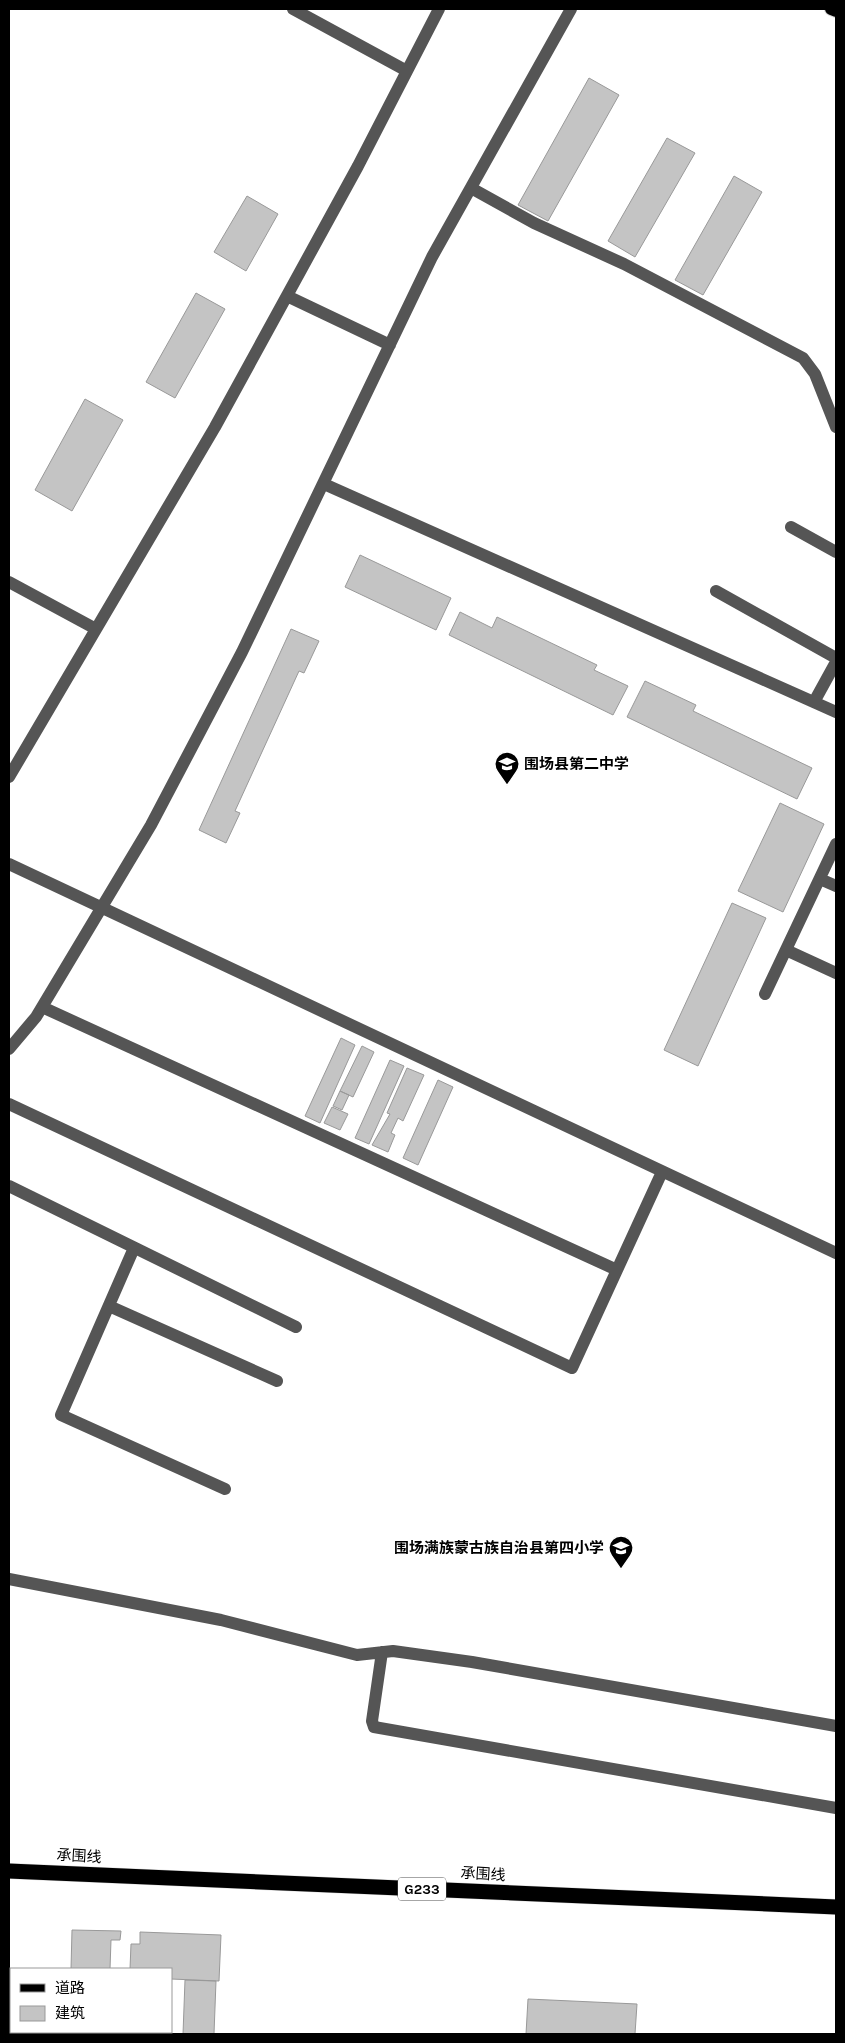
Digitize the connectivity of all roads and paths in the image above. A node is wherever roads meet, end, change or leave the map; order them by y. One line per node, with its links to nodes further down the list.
1 (293, 9): 6 (street)
2 (439, 9): 6 (street)
3 (571, 9): 7 (street)
4 (831, 9): 5 (main road)
5 (836, 11)
6 (407, 70): 8 (street)
7 (471, 188): 9 (street); 10 (street)
8 (287, 296): 9 (street); 16 (street)
9 (390, 345): 11 (street)
10 (836, 427)
11 (324, 484): 18 (street); 25 (street)
12 (792, 527): 13 (street)
13 (836, 552)
14 (9, 582): 16 (street)
15 (716, 591): 17 (street)
16 (96, 629): 20 (street)
17 (836, 660): 18 (street)
18 (814, 702): 19 (street)
19 (836, 712)
20 (9, 777)
21 (836, 844): 23 (street)
22 (9, 864): 25 (street)
23 (820, 879): 24 (street); 26 (street)
24 (836, 886)
25 (100, 908): 29 (street); 32 (street)
26 (786, 950): 27 (street); 28 (street)
27 (836, 973)
28 (765, 994)
29 (42, 1008): 30 (street); 36 (street)
30 (9, 1049)
31 (9, 1104): 36 (street)
32 (662, 1172): 35 (street); 36 (street)
33 (9, 1186): 34 (street)
34 (134, 1248): 37 (street); 38 (street)
35 (836, 1253)
36 (617, 1270)
37 (109, 1306): 39 (street); 40 (street)
38 (296, 1326)
39 (276, 1381)
40 (225, 1490)
41 (9, 1579): 42 (street)
42 (382, 1652): 43 (street); 44 (street)
43 (836, 1726)
44 (836, 1808)
45 (9, 1871): 46 (highway, 承围线 / G233)
46 (836, 1907)

